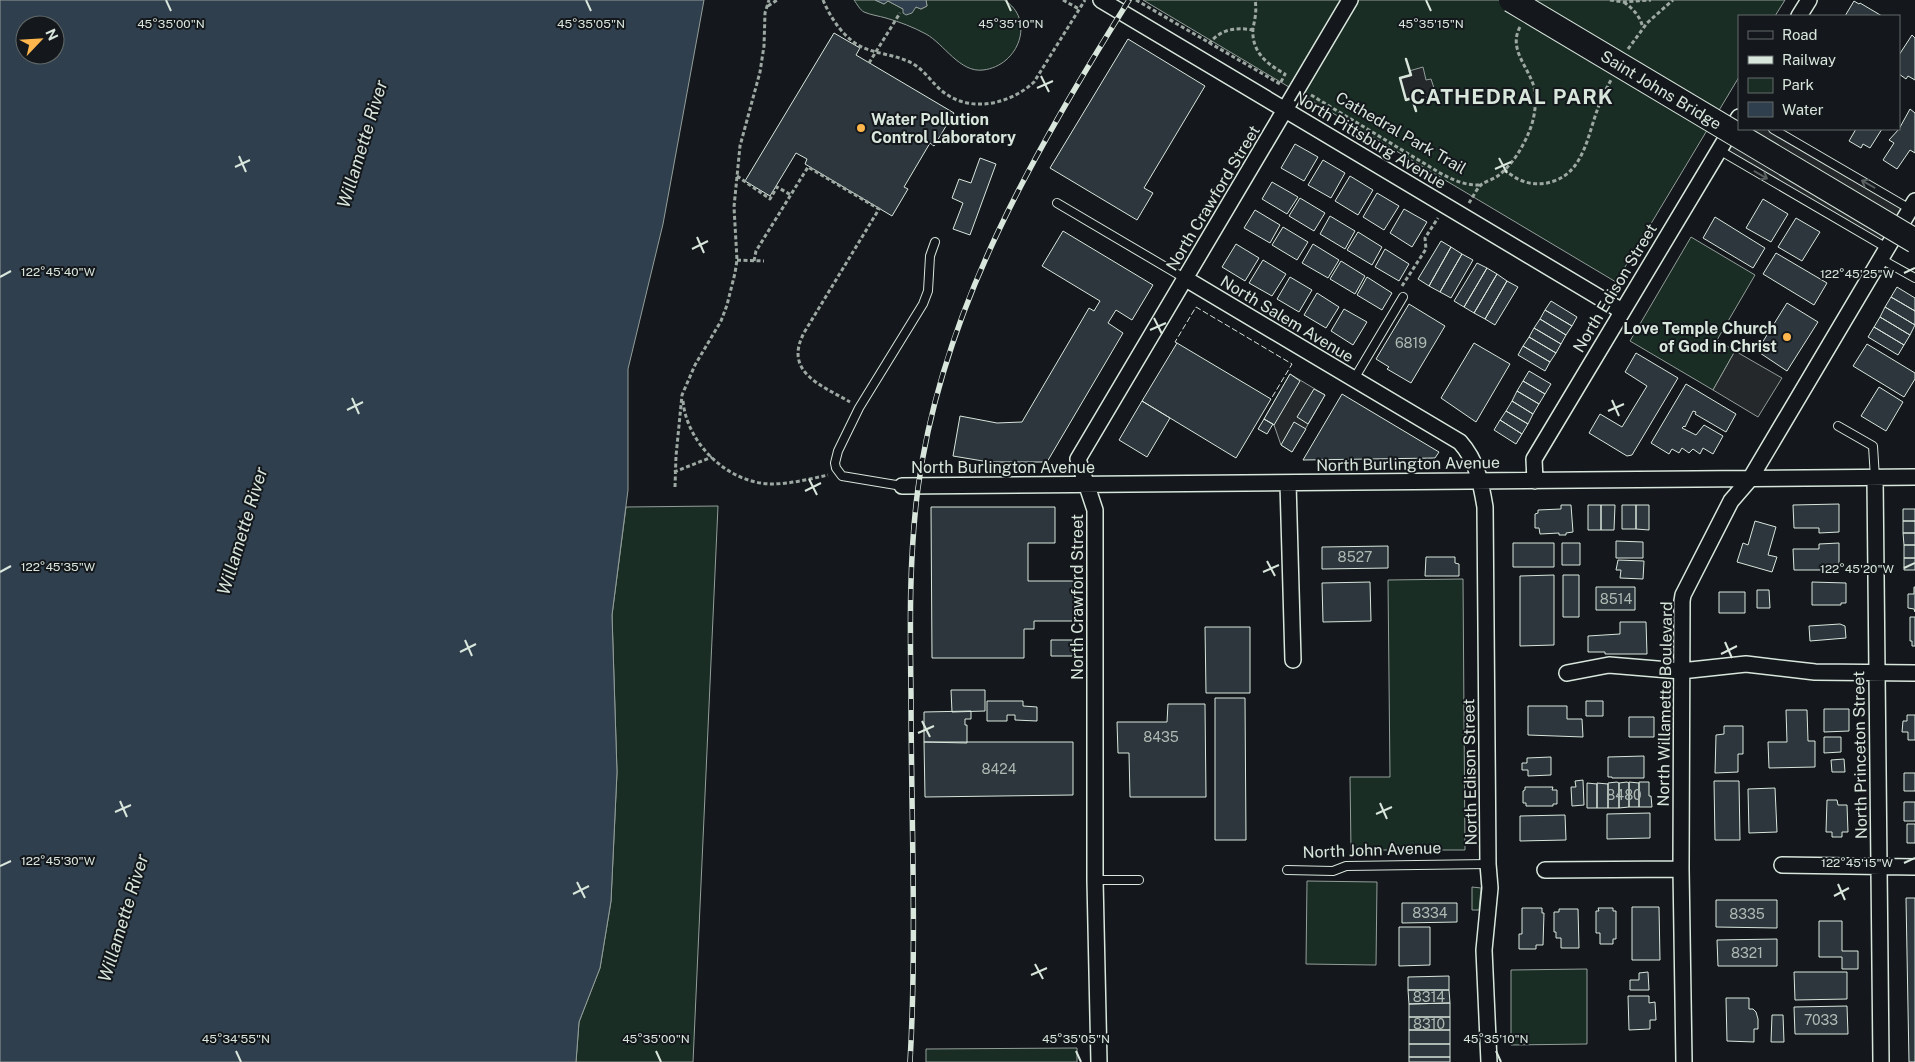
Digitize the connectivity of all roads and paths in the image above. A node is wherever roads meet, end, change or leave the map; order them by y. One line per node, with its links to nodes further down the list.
1 (769, 0): 16 (path)
2 (778, 0): 16 (path)
3 (823, 0): 24 (path)
4 (1063, 0): 17 (path)
5 (1084, 0): 17 (path)
6 (1101, 0): 26 (street, North Pittsburg Avenue)
7 (1136, 0): 23 (path)
8 (1255, 0): 22 (path)
9 (1350, 0): 30 (street, North Crawford Street)
10 (1511, 0): 42 (main road, Saint Johns Bridge, bridge)
11 (1610, 0): 15 (path)
12 (1651, 0): 15 (path)
13 (1673, 0): 21 (path)
14 (1809, 0): 19 (street)
15 (1623, 2): 21 (path)
16 (767, 7): 35 (path)
17 (1079, 9): 24 (path)
18 (900, 13): 24 (path)
19 (1801, 15)
20 (1523, 22): 34 (path, Cathedral Park Trail)
21 (1643, 28): 25 (path)
22 (1253, 30): 23 (path); 23 (path)
23 (1210, 43): 26 (path)
24 (877, 52): 27 (path)
25 (1624, 57)
26 (1201, 60): 30 (street, North Pittsburg Avenue)
27 (869, 63)
28 (1612, 79): 34 (path)
29 (1311, 94): 36 (path, Cathedral Park Trail)
30 (1285, 110): 40 (street, North Pittsburg Avenue); 48 (street, North Crawford Street)
31 (1738, 119): 33 (street, North Edison Street)
32 (1775, 130): 39 (lane, one-way to 32)
33 (1719, 150): 43 (lane, one-way to 43); 50 (street, North Edison Street)
34 (1504, 170): 36 (path, Cathedral Park Trail)
35 (737, 176): 37 (path); 44 (path)
36 (1481, 184): 40 (path, Cathedral Park Trail)
37 (791, 195): 45 (path); 53 (path)
38 (1057, 203): 48 (lane, North Salem Avenue)
39 (1914, 203): 43 (street, North Willamette Boulevard)
40 (1460, 214): 50 (street, North Pittsburg Avenue)
41 (936, 242): 53 (lane)
42 (1915, 242)
43 (1884, 253): 47 (lane); 60 (street, North Willamette Boulevard)
44 (737, 260): 45 (path); 52 (path)
45 (754, 260): 46 (path)
46 (764, 261)
47 (1915, 278)
48 (1186, 279): 51 (street, North Salem Avenue); 64 (street, North Crawford Street)
49 (1402, 297): 51 (lane)
50 (1622, 311): 62 (street, North Edison Street)
51 (1354, 379): 61 (street, North Salem Avenue)
52 (682, 395): 55 (path); 56 (path)
53 (859, 408): 57 (lane)
54 (1838, 426): 59 (lane)
55 (712, 458): 56 (path); 57 (path)
56 (674, 472): 66 (path)
57 (839, 473): 65 (lane)
58 (1915, 477): 59 (street, North Burlington Avenue)
59 (1875, 478): 60 (street, North Burlington Avenue); 70 (street, North Princeton Street)
60 (1750, 479): 62 (street, North Burlington Avenue); 68 (street, North Willamette Boulevard)
61 (1481, 481): 62 (street, North Burlington Avenue); 63 (street, North Burlington Avenue); 72 (street, North Edison Street)
62 (1535, 481)
63 (1288, 483): 64 (street, North Burlington Avenue); 67 (street)
64 (1086, 484): 65 (street, North Burlington Avenue); 79 (street, North Crawford Street)
65 (902, 486)
66 (675, 487)
67 (1293, 660)
68 (1681, 671): 69 (street); 70 (street); 76 (street, North Willamette Boulevard)
69 (1567, 673)
70 (1877, 673): 71 (street); 74 (street, North Princeton Street)
71 (1915, 673)
72 (1488, 864): 77 (lane, North John Avenue); 82 (street, North Edison Street)
73 (1782, 865): 74 (street)
74 (1879, 867): 75 (street); 84 (street, North Princeton Street)
75 (1915, 867)
76 (1681, 869): 78 (street); 83 (street, North Willamette Boulevard)
77 (1287, 870)
78 (1545, 870)
79 (1095, 880): 80 (lane); 81 (street, North Crawford Street)
80 (1139, 880)
81 (1099, 1062)
82 (1489, 1062)
83 (1684, 1062)
84 (1881, 1062)

